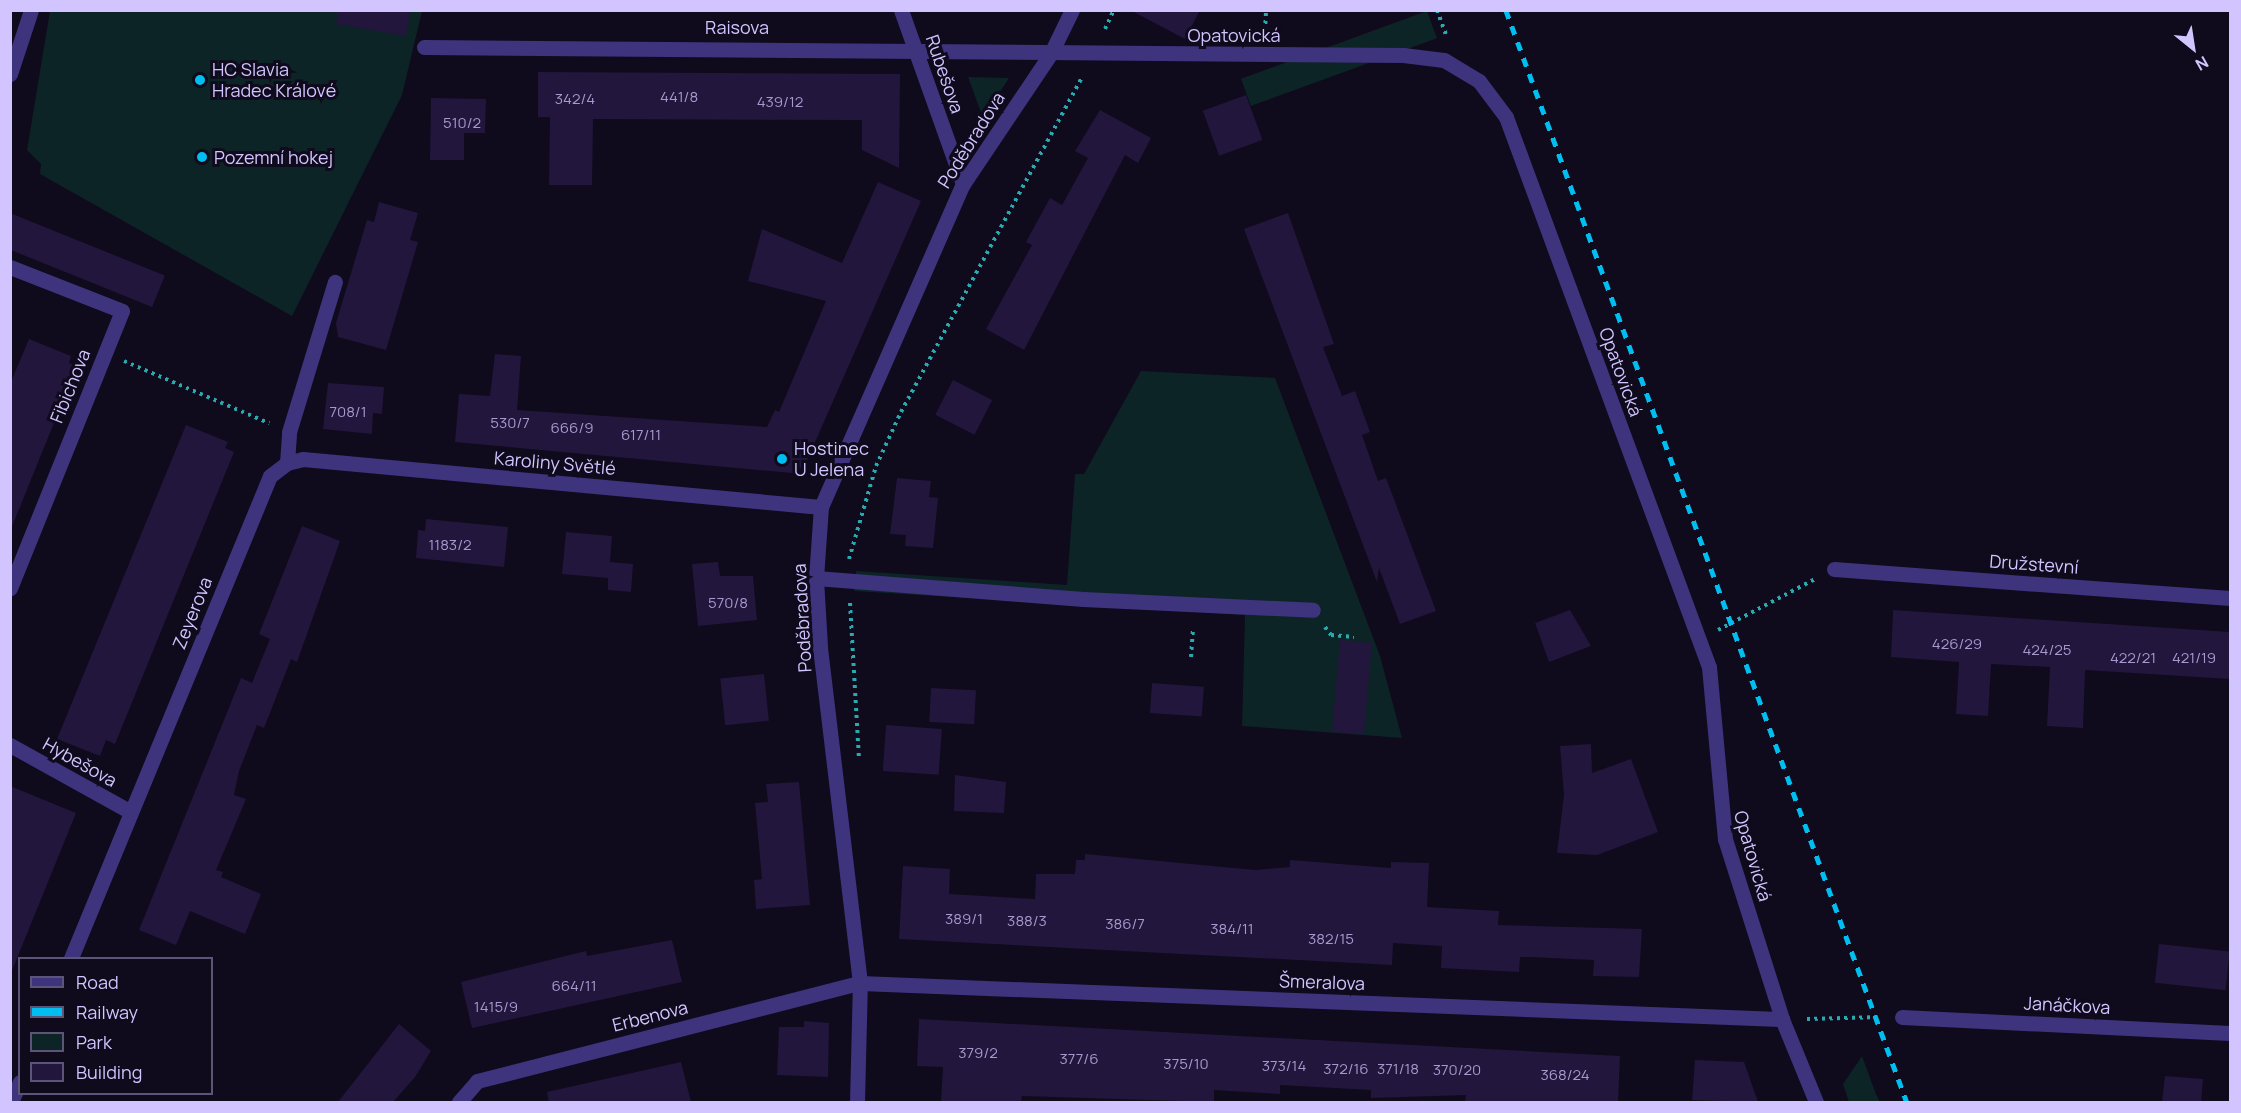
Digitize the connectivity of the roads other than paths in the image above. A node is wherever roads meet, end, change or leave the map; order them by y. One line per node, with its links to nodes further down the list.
1 (31, 10): 7 (street)
2 (901, 10): 5 (street, Rubešova)
3 (1072, 10): 6 (street, Poděbradova)
4 (424, 47): 5 (street, Raisova)
5 (915, 47): 6 (street, Raisova); 8 (street, Rubešova)
6 (1051, 53): 8 (street, Poděbradova); 23 (street, Opatovická)
7 (10, 74)
8 (963, 184): 12 (street, Poděbradova)
9 (10, 267): 15 (street, Fibichova)
10 (335, 282): 11 (street)
11 (287, 463): 12 (street, Karoliny Světlé); 19 (street, Zeyerova)
12 (821, 507): 14 (street, Poděbradova)
13 (1834, 569): 16 (street, Družstevní)
14 (816, 578): 17 (street); 21 (street, Poděbradova)
15 (10, 588)
16 (2230, 598)
17 (1313, 610)
18 (10, 746): 19 (street, Hybešova)
19 (131, 812): 20 (street, Zeyerova)
20 (70, 957)
21 (860, 982): 23 (street, Šmeralova); 27 (street, Erbenova); 28 (street, Poděbradova)
22 (1902, 1017): 24 (street, Janáčkova)
23 (1782, 1019): 29 (street, Opatovická)
24 (2230, 1033)
25 (18, 1086): 26 (street)
26 (11, 1102)
27 (459, 1102)
28 (857, 1102)
29 (1816, 1102)

